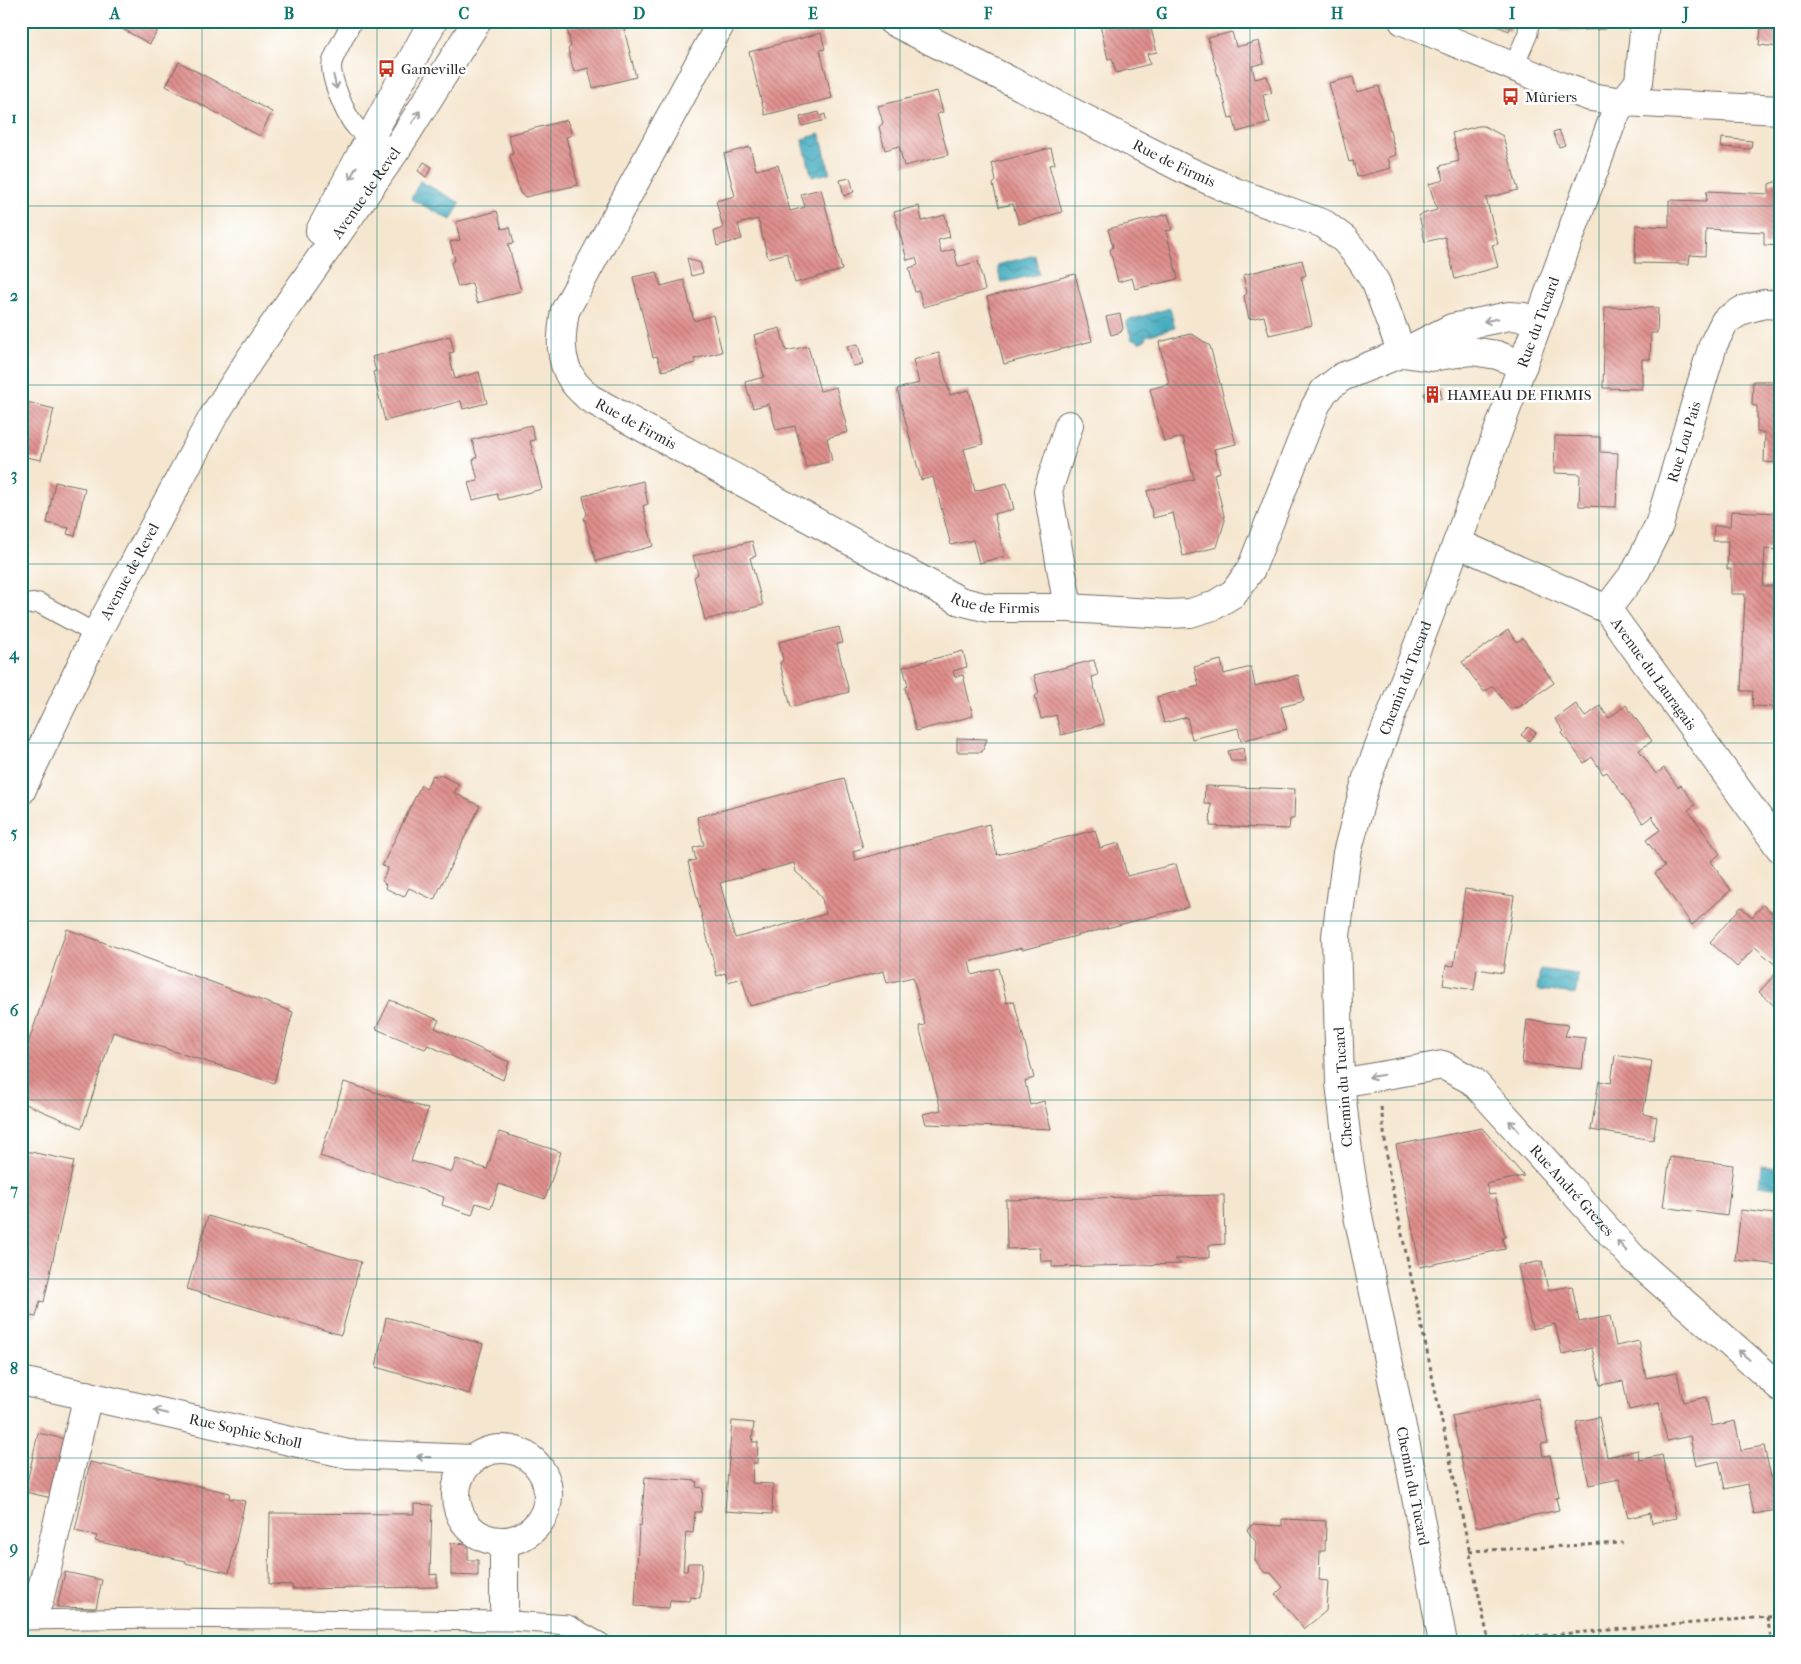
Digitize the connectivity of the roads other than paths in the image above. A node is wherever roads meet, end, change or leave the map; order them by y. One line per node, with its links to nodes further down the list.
1 (352, 21): 12 (lane, one-way to 12)
2 (433, 21): 12 (street, Avenue de Revel)
3 (477, 21): 13 (street, Avenue de Revel, one-way to 3)
4 (722, 21): 22 (street, Rue de Firmis)
5 (892, 21): 16 (street, Rue de Firmis)
6 (1403, 21): 9 (street)
7 (1529, 21): 9 (lane)
8 (1645, 21): 10 (street, Rue du Tucard)
9 (1514, 66): 10 (street)
10 (1623, 102): 11 (street); 15 (street, Rue du Tucard)
11 (1780, 110)
12 (372, 138): 13 (lane); 17 (street, Avenue de Revel, one-way to 17)
13 (396, 150): 17 (street, Avenue de Revel)
14 (1780, 305): 23 (street, Rue Lou Pais)
15 (1539, 321): 16 (street, Rue de Firmis, one-way to 16); 18 (street, Rue du Tucard)
16 (1402, 353): 18 (street, Rue de Firmis); 22 (street, Rue de Firmis)
17 (250, 360): 24 (street, Avenue de Revel)
18 (1523, 365): 20 (street, Rue du Tucard)
19 (1069, 425): 22 (street)
20 (1457, 543): 23 (street, Avenue du Lauragais); 27 (street, Chemin du Tucard)
21 (21, 605): 24 (lane)
22 (1068, 608)
23 (1608, 609): 26 (street, Avenue du Lauragais)
24 (96, 634): 25 (street, Avenue de Revel)
25 (21, 791)
26 (1780, 848)
27 (1340, 1083): 29 (street, Rue André Grezes, one-way to 27); 36 (street, Chemin du Tucard)
28 (21, 1381): 30 (street, Rue Sophie Scholl)
29 (1780, 1387)
30 (88, 1395): 31 (street, Rue Sophie Scholl, one-way to 30); 34 (street)
31 (473, 1459): 32 (street); 32 (street, Rue Sophie Scholl)
32 (504, 1541): 33 (street)
33 (504, 1606)
34 (30, 1610): 35 (lane)
35 (601, 1643)
36 (1443, 1643)

